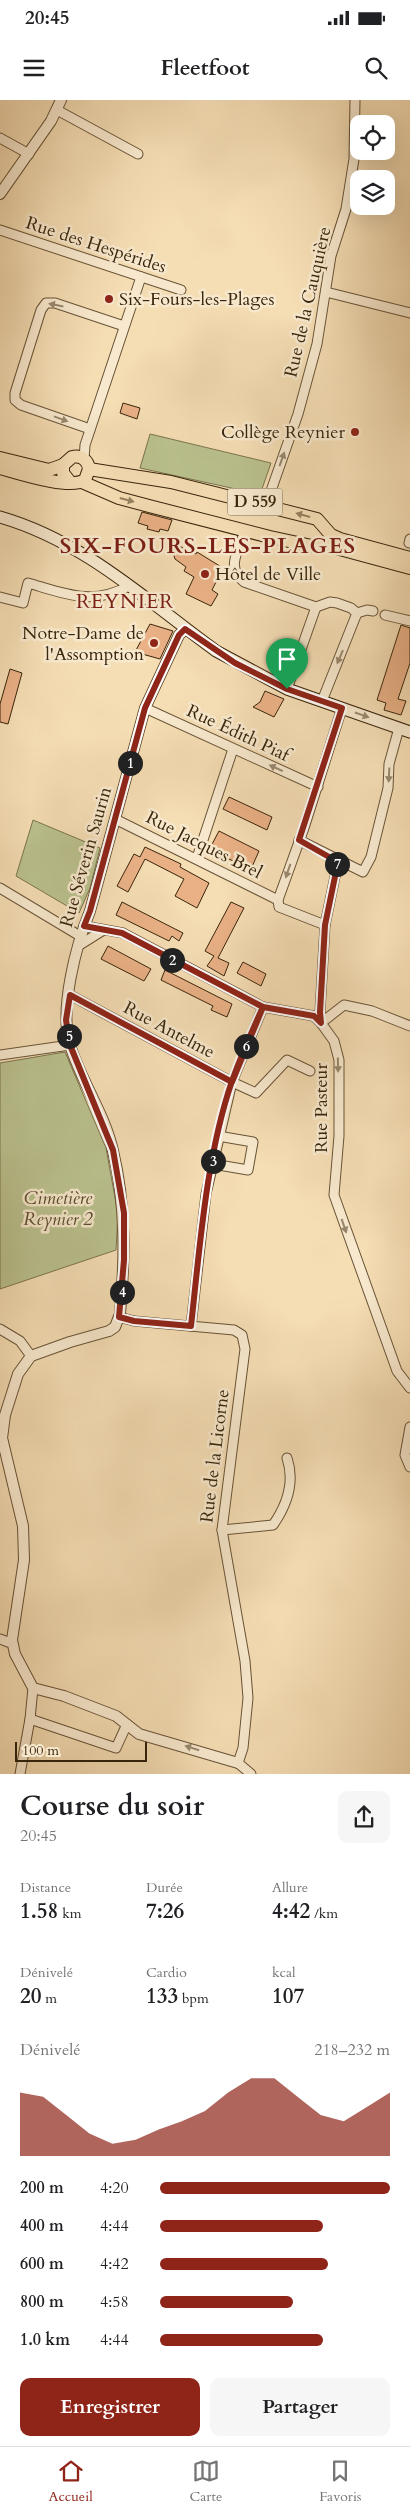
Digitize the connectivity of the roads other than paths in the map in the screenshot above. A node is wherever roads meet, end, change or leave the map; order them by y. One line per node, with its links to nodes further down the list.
1 (60, 100): 3 (street)
2 (355, 100): 11 (street, Rue de la Cauquière)
3 (56, 110): 5 (street); 6 (street)
4 (0, 138): 5 (street)
5 (29, 154): 7 (street)
6 (138, 154)
7 (0, 194)
8 (0, 230): 9 (street, Rue des Hespérides)
9 (141, 277): 10 (street, Rue des Hespérides); 13 (street)
10 (181, 290)
11 (326, 292): 12 (street); 20 (street, Rue de la Cauquière, one-way to 11)
12 (410, 313)
13 (124, 326): 14 (street); 14 (street, one-way to 14)
14 (90, 429): 16 (street)
15 (0, 458): 17 (main road)
16 (83, 461): 17 (main road); 19 (main road); 20 (main road, D 559)
17 (63, 465): 19 (main road)
18 (0, 468): 19 (main road, D 559)
19 (76, 482): 23 (main road, D 559, one-way to 23)
20 (266, 505): 22 (main road, D 559, one-way to 20)
21 (0, 517): 27 (main road)
22 (326, 530): 24 (main road); 25 (main road, D 559)
23 (245, 531): 24 (main road, D 559); 29 (street)
24 (319, 544): 26 (main road, D 559)
25 (410, 558)
26 (410, 568)
27 (129, 586): 28 (street); 34 (main road)
28 (0, 597)
29 (316, 607): 31 (street); 35 (street)
30 (370, 611): 31 (street)
31 (357, 613): 36 (street, one-way to 36)
32 (385, 615): 33 (street)
33 (410, 621)
34 (185, 629): 35 (main road); 37 (street, Rue Séverin Saurin)
35 (287, 689): 36 (main road)
36 (322, 701): 38 (main road)
37 (145, 708): 40 (street, Rue Édith Piaf); 42 (street, Rue Séverin Saurin)
38 (342, 708): 39 (main road, one-way to 39); 41 (street)
39 (405, 730): 45 (street, one-way to 45)
40 (233, 749): 41 (street, Rue Édith Piaf, one-way to 40); 44 (street)
41 (318, 787): 43 (street)
42 (115, 819): 44 (street, Rue Jacques Brel); 49 (street, Rue Séverin Saurin)
43 (299, 840): 45 (street); 47 (street, one-way to 47)
44 (197, 858): 47 (street, Rue Jacques Brel)
45 (338, 862): 48 (street)
46 (0, 888): 51 (street)
47 (278, 900): 48 (street)
48 (325, 925): 54 (street)
49 (84, 926): 50 (street); 51 (street, Rue Séverin Saurin)
50 (102, 930): 51 (street); 53 (street)
51 (79, 941): 52 (street, Rue Séverin Saurin)
52 (70, 995): 56 (street, Rue Séverin Saurin); 59 (street, Rue Antelme)
53 (263, 1007): 54 (street); 59 (street)
54 (321, 1023): 55 (street); 66 (street, Rue Pasteur, one-way to 66)
55 (410, 1026)
56 (70, 1045): 57 (street); 62 (street, Rue Séverin Saurin)
57 (0, 1055)
58 (310, 1071): 59 (street, Rue Antelme)
59 (232, 1082): 60 (street)
60 (218, 1136): 61 (street); 61 (street)
61 (213, 1164): 63 (street)
62 (119, 1317): 63 (street, Rue de la Licorne); 65 (street)
63 (191, 1326): 71 (street, Rue de la Licorne)
64 (0, 1329): 65 (street)
65 (31, 1356): 68 (street)
66 (410, 1388)
67 (410, 1427): 70 (street)
68 (1, 1438): 73 (street)
69 (287, 1458): 71 (street)
70 (410, 1467)
71 (222, 1530): 77 (street, Rue de la Licorne)
72 (0, 1639): 73 (street)
73 (12, 1640): 74 (street)
74 (33, 1688): 75 (street); 76 (street)
75 (30, 1719): 76 (street); 78 (street)
76 (127, 1724): 77 (street, one-way to 76)
77 (238, 1763): 79 (street)
78 (20, 1774)
79 (252, 1774)

